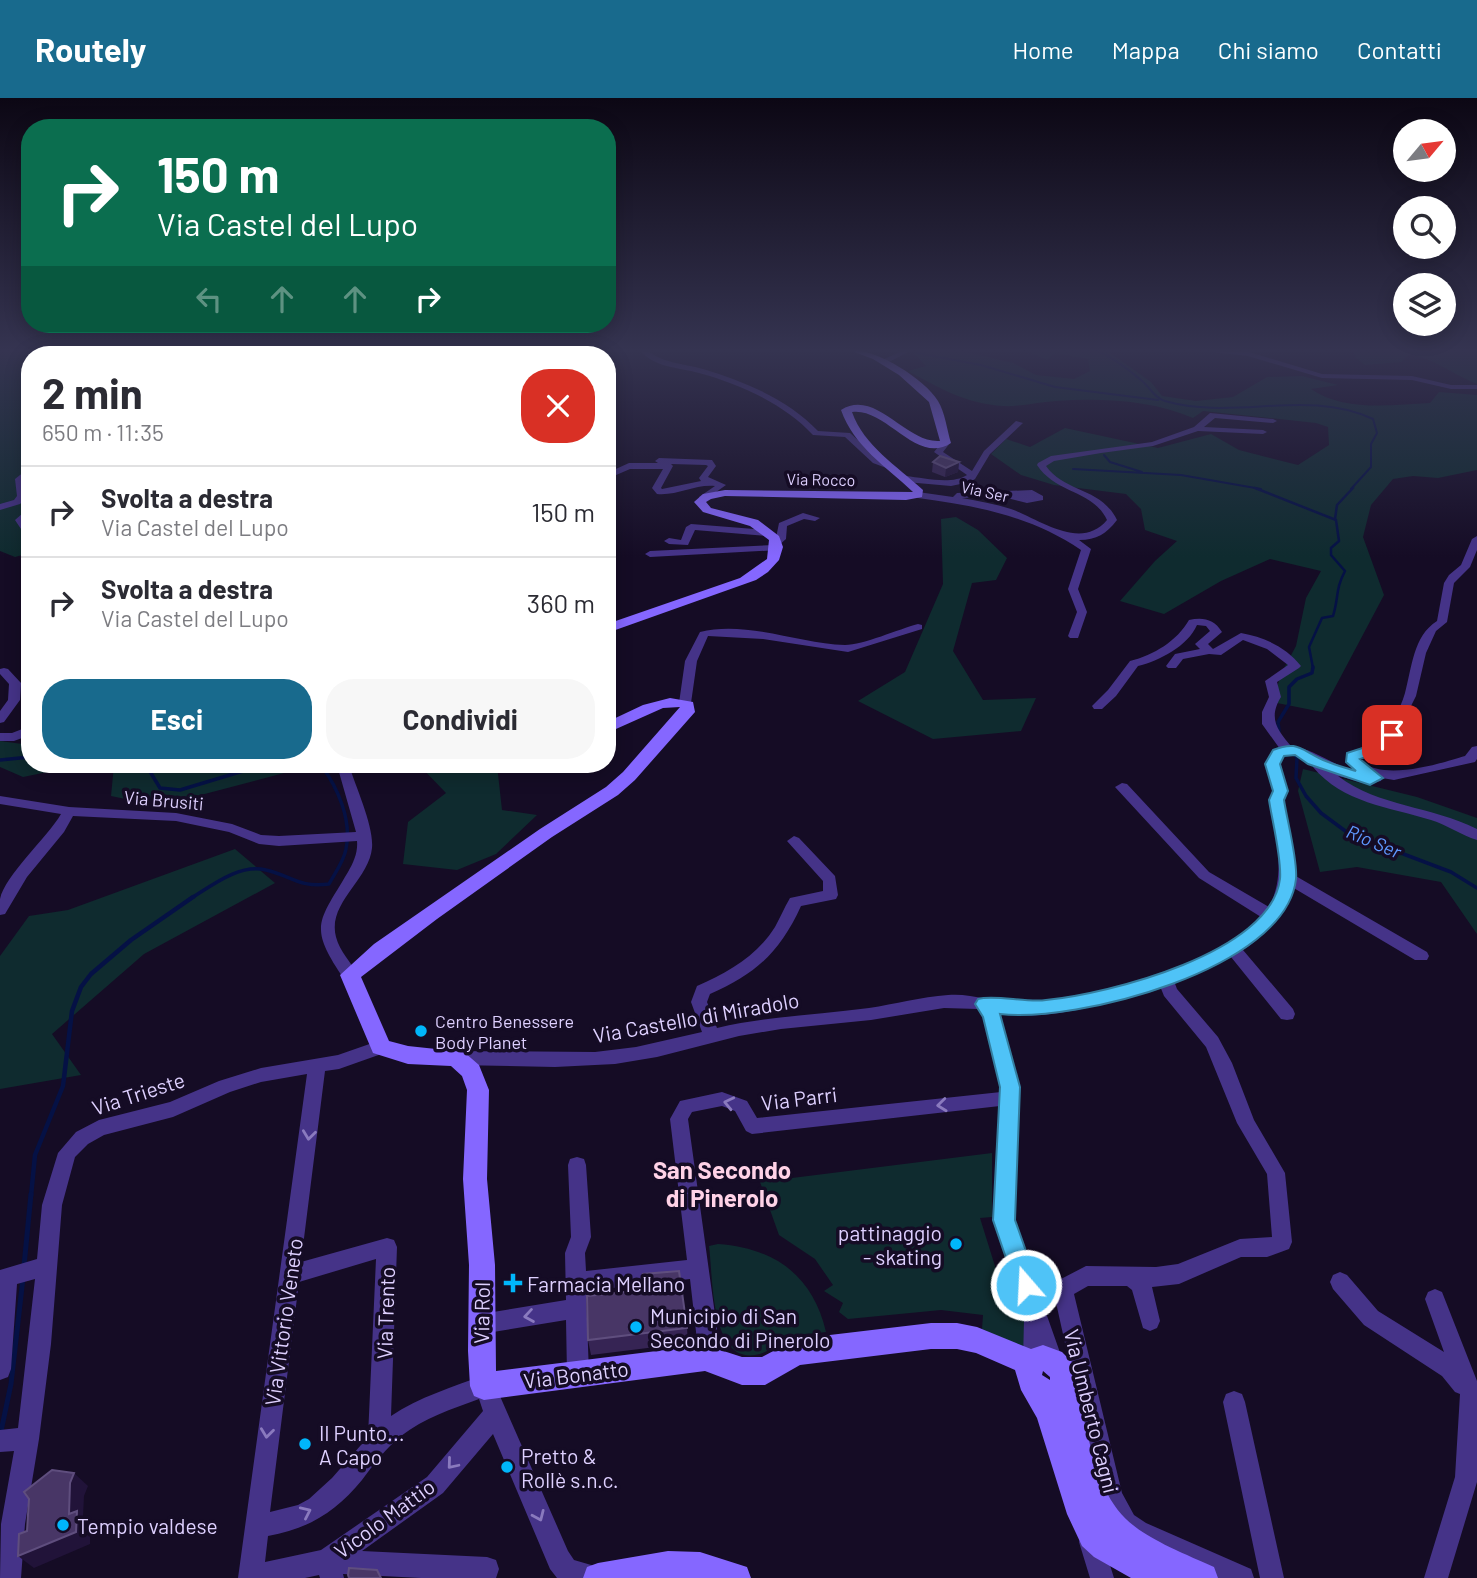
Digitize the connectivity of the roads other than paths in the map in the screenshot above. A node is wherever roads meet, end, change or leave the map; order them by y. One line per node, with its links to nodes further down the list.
1 (803, 419): 12 (street, Via Rocco)
2 (851, 419): 12 (street, Via Rocco)
3 (883, 419): 11 (street, Via Rocco)
4 (940, 419): 11 (street)
5 (1209, 419): 9 (street)
6 (1254, 419): 7 (street)
7 (1273, 421)
8 (1019, 423): 15 (street)
9 (1198, 429): 10 (street); 26 (street)
10 (1263, 432)
11 (946, 443): 15 (street)
12 (889, 466): 16 (street, Via Rocco)
13 (628, 467): 14 (street); 17 (street); 17 (street)
14 (616, 472)
15 (972, 477): 16 (street)
16 (906, 479): 19 (street, Via Rocco)
17 (709, 482): 22 (street)
18 (999, 493): 21 (street, Via Ser)
19 (918, 495): 21 (street, Via Ser); 22 (street, Via Rocco)
20 (21, 498): 23 (street)
21 (934, 498): 26 (street, Via Ser)
22 (702, 499): 25 (street)
23 (0, 508)
24 (815, 518): 29 (street)
25 (768, 533): 28 (street); 29 (street)
26 (1067, 537): 33 (street)
27 (1477, 539): 46 (street)
28 (669, 541)
29 (776, 546): 30 (street); 31 (street)
30 (650, 554)
31 (616, 626)
32 (918, 627): 37 (street)
33 (1074, 636)
34 (1209, 651): 35 (street); 38 (street); 43 (street)
35 (1172, 666)
36 (4, 671): 39 (street)
37 (685, 703): 40 (street); 59 (street)
38 (1098, 706)
39 (0, 719)
40 (616, 724)
41 (21, 734): 42 (street)
42 (0, 737)
43 (1291, 750): 45 (street); 54 (street)
44 (1477, 750): 46 (street)
45 (1313, 761): 46 (street); 51 (street)
46 (1370, 771)
47 (346, 773): 52 (street)
48 (1122, 787): 56 (street)
49 (0, 800): 50 (street, Via Brusiti)
50 (69, 811): 52 (street, Via Brusiti); 55 (street)
51 (1477, 835)
52 (362, 836): 59 (street)
53 (794, 841): 63 (street)
54 (1288, 878): 56 (street, Via Castello di Miradolo); 58 (street)
55 (0, 910)
56 (1270, 915): 57 (street, Via Castello di Miradolo)
57 (1233, 949): 60 (street, Via Castello di Miradolo); 62 (street)
58 (1421, 956)
59 (350, 975): 64 (street)
60 (1165, 979): 61 (street, Via Castello di Miradolo); 72 (street)
61 (985, 1004): 63 (street, Via Castello di Miradolo); 67 (street)
62 (1287, 1014)
63 (712, 1035): 65 (street, Via Castello di Miradolo)
64 (381, 1046): 65 (street); 66 (street, Via Trieste)
65 (456, 1058): 81 (street, Via Rol)
66 (317, 1067): 69 (street, Via Trieste); 71 (street, Via Vittorio Veneto, one-way to 71)
67 (1010, 1098): 70 (street, Via Parri, one-way to 70); 76 (street)
68 (577, 1166): 74 (street)
69 (45, 1266): 73 (street); 90 (street, Via Trieste)
70 (697, 1269): 74 (street); 82 (street)
71 (289, 1275): 91 (street, Via Trento); 94 (street, Via Vittorio Veneto, one-way to 94)
72 (1131, 1277): 77 (street); 80 (street)
73 (3, 1279): 83 (street)
74 (576, 1282): 79 (street)
75 (1340, 1282): 87 (street)
76 (1026, 1285): 77 (street); 84 (street)
77 (1063, 1289): 105 (street, Via Umberto Cagni)
78 (1435, 1299): 87 (street)
79 (576, 1308): 81 (street, one-way to 81); 85 (street)
80 (1150, 1321)
81 (481, 1324): 86 (street, Via Rol)
82 (710, 1358): 84 (street, Via Bonatto); 85 (street, Via Bonatto)
83 (0, 1369)
84 (1040, 1372): 93 (street, Via Umberto Cagni); 104 (street, Via Umberto Cagni)
85 (578, 1374): 86 (street, Via Bonatto)
86 (484, 1386): 89 (street, Via Rol); 91 (street)
87 (1471, 1394): 107 (street)
88 (1234, 1402): 106 (street)
89 (496, 1412): 95 (street, Vicolo Mattio, one-way to 95); 97 (street, Via Rol, one-way to 97)
90 (28, 1439): 92 (street); 98 (street, Via Trieste)
91 (379, 1440): 94 (street, one-way to 91)
92 (0, 1441)
93 (1082, 1514): 102 (street); 103 (street, Via Umberto Cagni)
94 (256, 1526): 99 (street, Via Vittorio Veneto)
95 (329, 1569): 96 (street); 99 (street)
96 (486, 1569)
97 (558, 1569): 100 (street)
98 (9, 1578)
99 (250, 1578)
100 (597, 1578): 101 (street)
101 (736, 1578)
102 (1102, 1578)
103 (1161, 1578)
104 (1203, 1578)
105 (1242, 1578)
106 (1272, 1578)
107 (1436, 1578)

